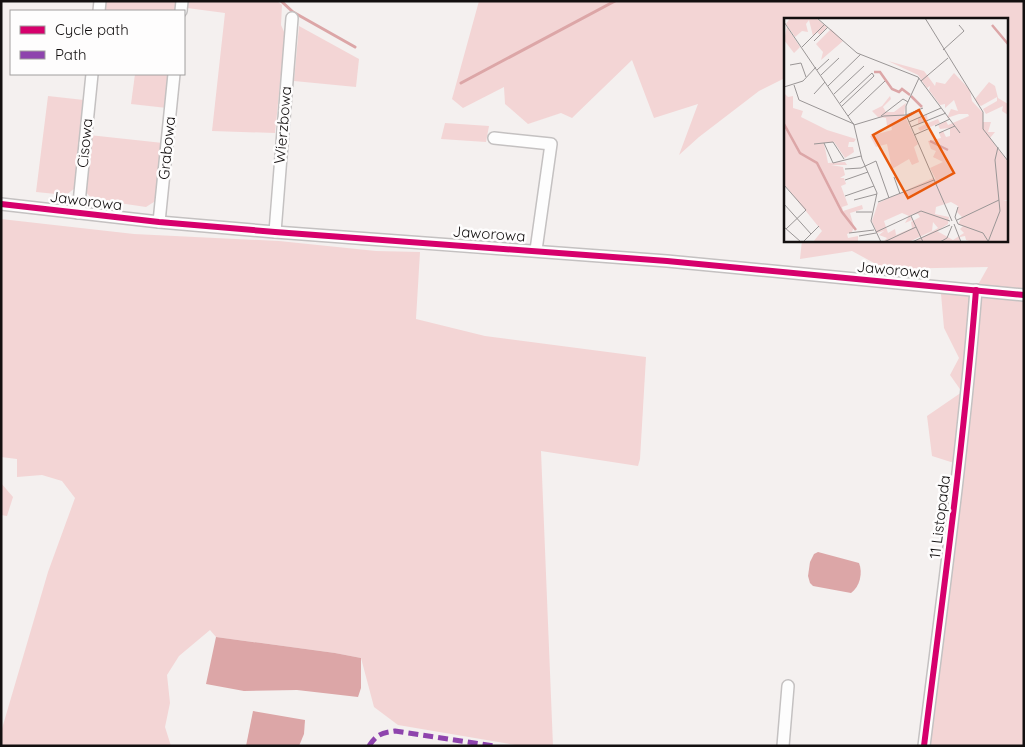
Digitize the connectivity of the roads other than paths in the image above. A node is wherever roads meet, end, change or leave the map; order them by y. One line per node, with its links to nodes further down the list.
1 (292, 18): 8 (street, Wierzbowa)
2 (92, 75): 6 (street, Cisowa)
3 (174, 75): 7 (street, Grabowa)
4 (494, 138): 9 (street)
5 (1, 204): 6 (street, Jaworowa)
6 (78, 212): 7 (street, Jaworowa)
7 (159, 222): 8 (street, Jaworowa)
8 (275, 232): 9 (street, Jaworowa)
9 (536, 250): 10 (street, Jaworowa)
10 (976, 290): 11 (street, Jaworowa); 14 (street, 11 Listopada)
11 (1024, 295)
12 (788, 686): 13 (street)
13 (783, 746)
14 (924, 746)

